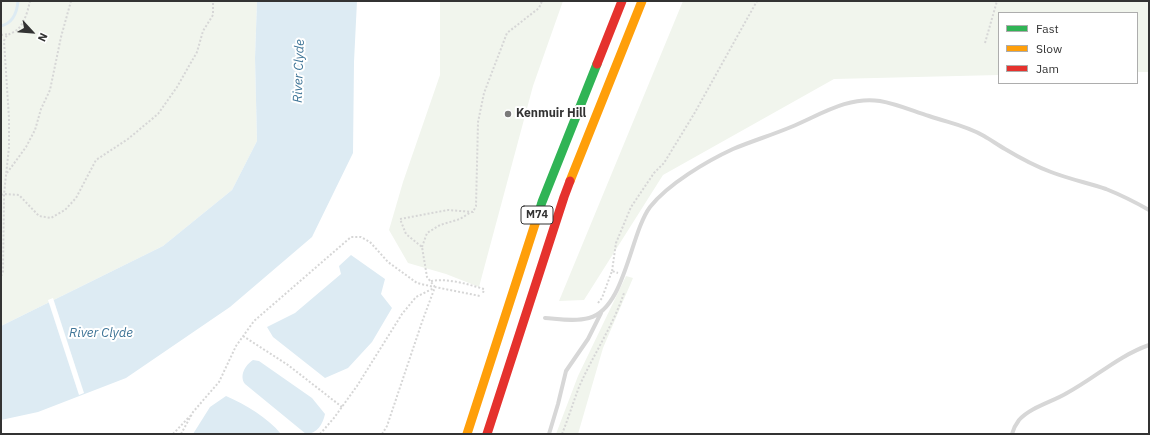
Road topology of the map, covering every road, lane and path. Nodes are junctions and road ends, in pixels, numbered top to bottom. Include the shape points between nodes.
1 (30, 1) edge
2 (71, 1) edge
3 (213, 1) edge
4 (542, 1) edge
5 (622, 1) edge
6 (642, 1) edge
7 (757, 1) edge
8 (997, 1) edge
9 (8, 34) junction
10 (1, 35) edge
11 (985, 43) dead end
12 (6, 174) junction
13 (4, 194) junction
14 (1, 195) edge
15 (1149, 210) edge
16 (470, 212) junction
17 (422, 247) junction
18 (612, 271) junction
19 (623, 275) junction
20 (1, 276) edge
21 (430, 281) junction
22 (435, 287) junction
23 (625, 291) dead end
24 (483, 293) dead end
25 (480, 296) dead end
26 (597, 304) dead end
27 (600, 312) junction
28 (545, 318) dead end
29 (244, 336) junction
30 (1149, 345) edge
31 (342, 407) junction
32 (193, 412) junction
33 (173, 434) edge
34 (181, 434) edge
35 (320, 434) edge
36 (382, 434) edge
37 (467, 434) edge
38 (487, 434) edge
39 (549, 434) edge
40 (562, 434) edge
41 (1012, 434) edge

1 - 9 path via 21,25
2 - 12 path via 60,37 50,90 35,130
3 - 13 path via 213,15 178,87 158,114 128,139 96,160 76,198 65,210 51,218 39,216 19,195
4 - 16 path via 539,8 506,33 484,93 478,122 476,206 473,212
5 - 37 highway, M74 via 542,202
6 - 38 highway, M74 via 564,197
7 - 18 path via 694,114 664,163 631,207 616,243
8 - 11 path
9 - 10 path
9 - 12 path via 4,41 9,118
12 - 13 path
13 - 14 path
13 - 20 path via 5,240
15 - 19 lane via 1108,190 1045,169 965,126 880,101 846,103 732,150 690,173 664,193 650,208 638,229
16 - 17 path via 460,219 440,225 426,233
16 - 17 path via 448,210 400,219 406,234
17 - 21 path via 427,277
18 - 19 path
18 - 26 path via 602,298
19 - 27 lane via 614,296
21 - 22 path
21 - 24 path via 459,282 484,289
22 - 25 path
22 - 29 path via 417,283 388,262 370,242 360,237 351,237 254,320
22 - 31 path via 416,297 402,314
22 - 36 path
23 - 40 path via 579,387
27 - 28 lane via 589,318
27 - 39 lane via 588,339 566,370
29 - 31 path via 288,365
29 - 32 path via 236,346 219,382
30 - 41 lane via 1135,350 1068,393 1027,414 1018,421
31 - 35 path
32 - 33 path
32 - 34 path

